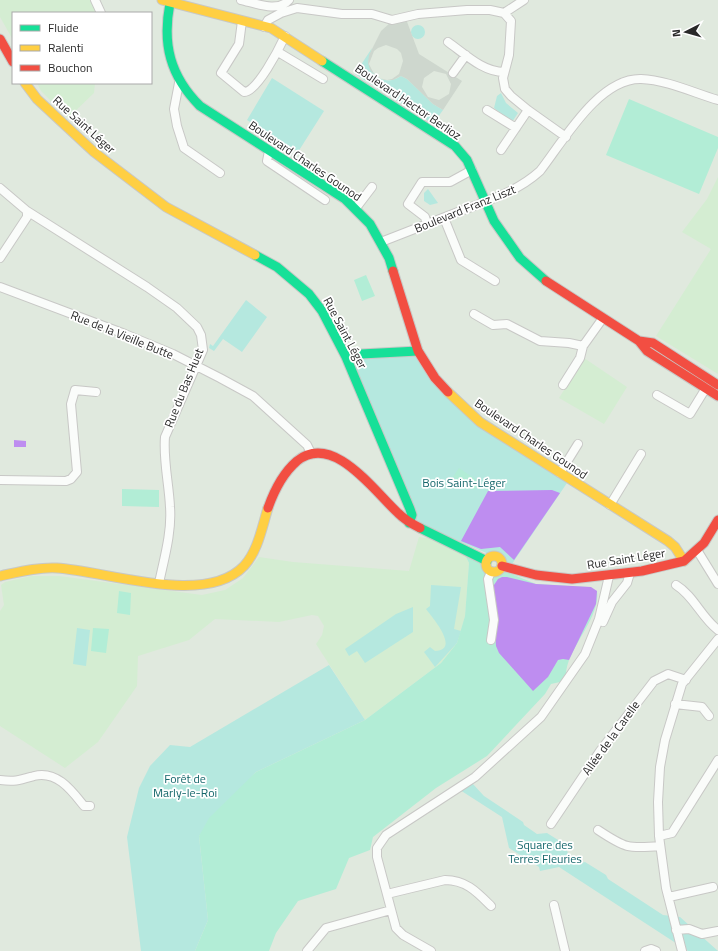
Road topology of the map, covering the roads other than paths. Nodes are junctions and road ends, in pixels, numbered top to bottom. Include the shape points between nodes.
1 (94, 0) edge
2 (241, 0) edge
3 (289, 0) edge
4 (524, 0) edge
5 (168, 1) edge
6 (100, 12) edge
7 (504, 13) junction
8 (242, 21) junction
9 (264, 27) junction
10 (285, 36) junction
11 (0, 39) edge
12 (448, 42) dead end
13 (278, 52) junction
14 (466, 55) junction
15 (12, 60) edge
16 (504, 72) junction
17 (452, 73) dead end
18 (324, 79) dead end
19 (179, 82) junction
20 (26, 84) edge
21 (718, 100) edge
22 (487, 110) dead end
23 (528, 110) junction
24 (516, 128) junction
25 (566, 137) junction
26 (501, 150) dead end
27 (269, 151) junction
28 (472, 170) junction
29 (220, 173) dead end
30 (372, 187) dead end
31 (0, 188) edge
32 (325, 200) dead end
33 (485, 202) junction
34 (356, 208) junction
35 (27, 211) junction
36 (444, 218) junction
37 (427, 224) junction
38 (381, 242) junction
39 (0, 258) edge
40 (495, 281) dead end
41 (0, 287) edge
42 (474, 314) dead end
43 (603, 318) junction
44 (639, 341) junction
45 (583, 346) junction
46 (418, 351) junction
47 (346, 357) junction
48 (194, 366) junction
49 (563, 385) dead end
50 (718, 385) edge
51 (706, 388) junction
52 (96, 392) dead end
53 (657, 395) dead end
54 (718, 396) edge
55 (578, 444) dead end
56 (311, 453) junction
57 (641, 454) dead end
58 (560, 473) junction
59 (0, 480) edge
60 (610, 505) junction
61 (718, 520) edge
62 (409, 523) junction
63 (694, 552) junction
64 (486, 561) junction
65 (684, 561) junction
66 (502, 566) junction
67 (630, 573) junction
68 (489, 575) junction
69 (0, 576) edge
70 (609, 576) junction
71 (159, 583) junction
72 (718, 584) edge
73 (676, 585) dead end
74 (600, 628) dead end
75 (718, 630) edge
76 (718, 639) edge
77 (491, 640) dead end
78 (686, 680) junction
79 (675, 704) junction
80 (709, 716) dead end
81 (718, 760) edge
82 (0, 780) edge
83 (90, 806) dead end
84 (551, 824) dead end
85 (598, 830) dead end
86 (659, 836) junction
87 (660, 846) junction
88 (713, 887) dead end
89 (387, 894) junction
90 (668, 897) junction
91 (554, 904) dead end
92 (491, 906) dead end
93 (391, 910) junction
94 (676, 930) junction
95 (718, 931) edge
96 (307, 951) edge
97 (431, 951) edge
98 (565, 951) edge
99 (645, 951) edge
100 (656, 951) edge
101 (682, 951) edge

1 - 6 street
2 - 3 street via 275,7
4 - 7 street
5 - 8 street, Boulevard Hector Berlioz
5 - 19 street, Boulevard Charles Gounod via 166,37 169,59
7 - 9 street via 466,10 418,14 392,20 372,14 342,14 297,8 268,20
7 - 16 street via 511,22
8 - 9 street, Boulevard Hector Berlioz
8 - 13 street via 239,44 221,73 244,92 253,89
9 - 10 street, Boulevard Hector Berlioz
10 - 13 street
10 - 28 street, Boulevard Hector Berlioz via 455,146
11 - 15 street
12 - 14 street
13 - 18 street
14 - 16 street via 488,69
14 - 17 street
16 - 23 street via 505,89
19 - 27 street, Boulevard Charles Gounod via 191,99 200,106
19 - 29 street via 174,109 184,148
20 - 47 street, Rue Saint Léger via 37,99 94,152 166,207 277,267 302,286 322,311
21 - 25 street, Boulevard Franz Liszt via 656,81 625,81 594,100
22 - 24 street
23 - 24 street
23 - 25 street
24 - 26 street
25 - 33 street, Boulevard Franz Liszt via 530,180
27 - 32 street via 267,161
27 - 34 street, Boulevard Charles Gounod
28 - 33 street, Boulevard Hector Berlioz
28 - 37 street via 450,182 422,182 408,204 425,217
30 - 34 street
31 - 35 street, Rue du Bas Huet
33 - 36 street, Boulevard Franz Liszt
33 - 43 street, Boulevard Hector Berlioz via 494,221 520,258 548,282
34 - 38 street, Boulevard Charles Gounod
35 - 39 street via 25,223
35 - 48 street, Rue du Bas Huet via 147,287 193,322 203,342 203,350
36 - 37 street, Boulevard Franz Liszt
36 - 40 street via 461,260
37 - 38 street, Boulevard Franz Liszt
38 - 46 street, Boulevard Charles Gounod via 389,258
41 - 48 street, Rue de la Vieille Butte via 125,334
42 - 45 street via 493,325 507,324 540,341
43 - 44 street, Boulevard Hector Berlioz
43 - 45 street
44 - 50 street, Boulevard Hector Berlioz via 653,343
44 - 51 street, Boulevard Hector Berlioz via 647,351
45 - 49 street via 580,358
46 - 47 street
46 - 58 street, Boulevard Charles Gounod via 434,378 480,422
47 - 62 street, Rue Saint Léger via 410,509 412,515
48 - 56 street, Rue de la Vieille Butte via 253,396 307,445
48 - 71 street, Rue du Bas Huet via 165,437 170,524
51 - 53 street via 690,414
51 - 54 street, Boulevard Hector Berlioz
52 - 59 street via 75,390 70,404 77,472 71,479
55 - 58 street
56 - 62 street via 334,455 346,463 398,516
56 - 71 street via 291,468 276,489 254,552 239,571 227,579 207,583
57 - 60 street
58 - 60 street, Boulevard Charles Gounod
60 - 65 street, Boulevard Charles Gounod via 668,541
61 - 63 street
62 - 64 street, Rue Saint Léger
63 - 65 street
63 - 72 street
64 - 66 street, Rue Saint Léger via 493,556 498,557 502,560
64 - 68 street
65 - 67 street, Rue Saint Léger
66 - 68 street via 498,572
66 - 70 street, Rue Saint Léger via 536,575 572,578
67 - 70 street, Rue Saint Léger
67 - 74 street via 627,583 612,602
68 - 77 street via 494,620
69 - 71 street via 25,570 64,568
70 - 89 street via 599,619 585,654 541,718 475,777 440,798 380,841 377,857
73 - 75 street via 686,591 708,622
76 - 78 street
78 - 79 street
78 - 84 street, Allée de la Carelle via 668,674 654,681 600,751
79 - 80 street via 702,707
79 - 86 street via 660,767
81 - 86 street via 672,833
82 - 83 street via 12,782 41,775 49,776 60,780 84,806
85 - 87 street via 618,843 633,848
86 - 87 street
87 - 90 street
88 - 90 street
89 - 92 street via 452,880 469,885
89 - 93 street
90 - 94 street
91 - 98 street
93 - 96 street via 326,928
93 - 97 street via 396,928 403,935
94 - 95 street via 689,929 702,934
94 - 101 street
99 - 100 street

